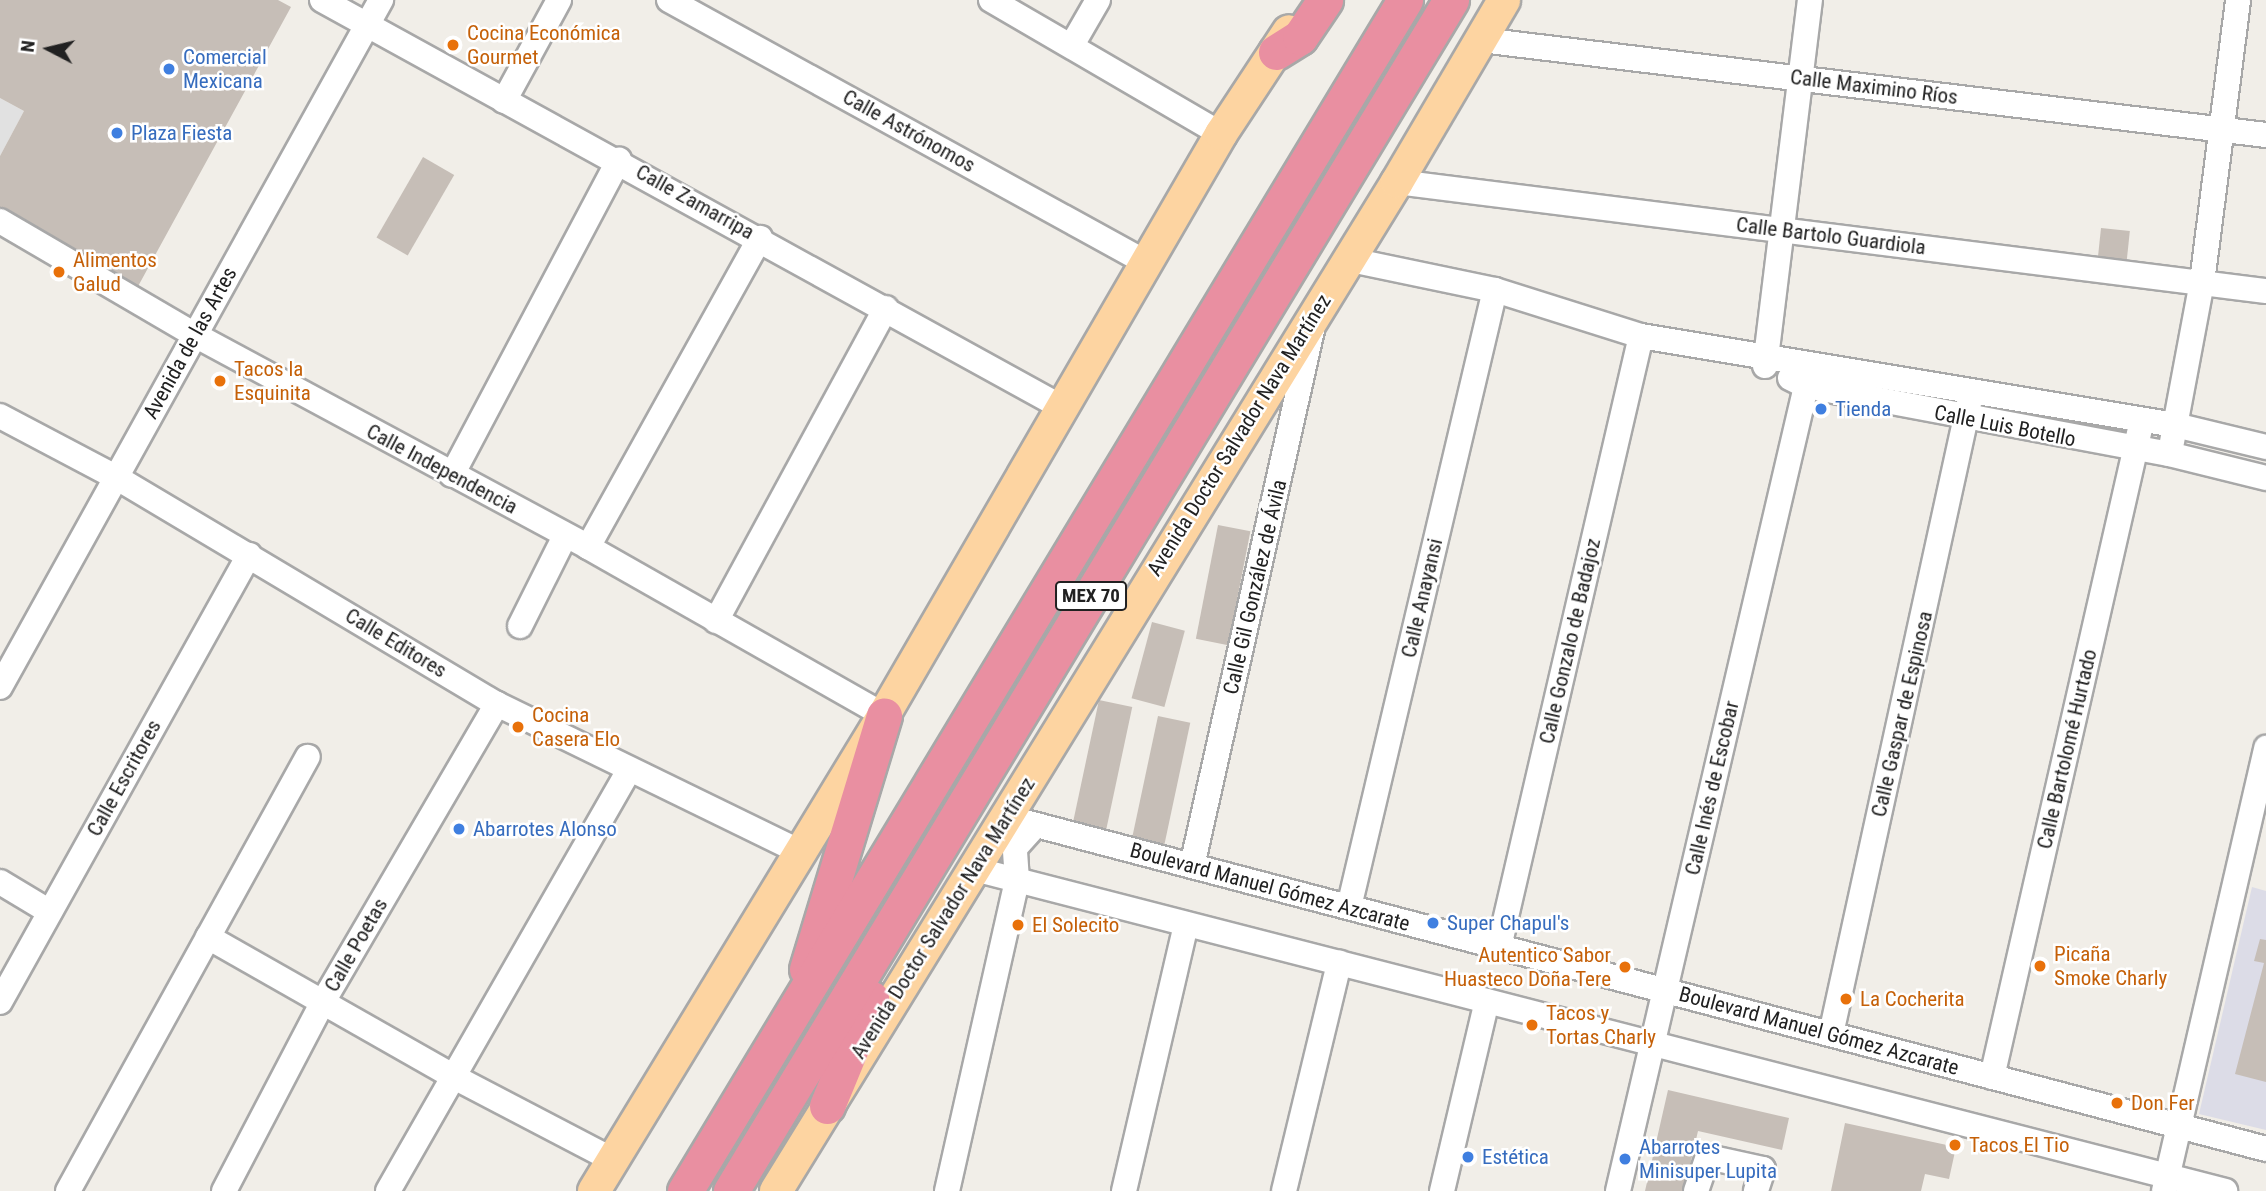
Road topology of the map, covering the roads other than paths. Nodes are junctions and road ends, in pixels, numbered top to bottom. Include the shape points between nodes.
1 (322, 0) edge
2 (382, 0) edge
3 (559, 0) edge
4 (669, 0) edge
5 (991, 0) edge
6 (1098, 0) edge
7 (1308, 0) edge
8 (1325, 0) edge
9 (1405, 0) edge
10 (1504, 0) edge
11 (1810, 0) edge
12 (2238, 0) edge
13 (1451, 3) edge
14 (367, 26) junction
15 (1481, 40) junction
16 (1072, 45) junction
17 (1276, 52) junction
18 (1800, 78) junction
19 (503, 101) junction
20 (2222, 129) junction
21 (1221, 134) junction
22 (2266, 135) edge
23 (619, 160) junction
24 (1397, 183) junction
25 (0, 221) edge
26 (1783, 230) junction
27 (760, 238) junction
28 (1346, 259) junction
29 (1147, 263) junction
30 (2202, 282) junction
31 (1495, 290) junction
32 (2266, 292) edge
33 (1317, 307) junction
34 (886, 308) junction
35 (195, 335) junction
36 (1641, 336) junction
37 (1760, 360) junction
38 (1806, 386) junction
39 (1971, 394) junction
40 (1065, 409) junction
41 (0, 416) edge
42 (1968, 419) junction
43 (2142, 420) junction
44 (2175, 425) junction
45 (2266, 447) edge
46 (2136, 451) junction
47 (2169, 454) junction
48 (452, 475) junction
49 (114, 477) junction
50 (2266, 478) edge
51 (565, 536) junction
52 (588, 547) junction
53 (249, 555) junction
54 (716, 621) junction
55 (520, 626) dead end
56 (0, 687) edge
57 (497, 704) junction
58 (884, 715) junction
59 (2266, 748) edge
60 (309, 757) dead end
61 (628, 772) junction
62 (983, 775) junction
63 (1006, 817) junction
64 (1036, 825) junction
65 (802, 853) junction
66 (1192, 866) junction
67 (974, 869) junction
68 (1017, 880) junction
69 (0, 882) edge
70 (1349, 907) junction
71 (50, 912) junction
72 (1186, 924) junction
73 (208, 937) junction
74 (1499, 947) junction
75 (1339, 963) junction
76 (1665, 991) junction
77 (324, 1000) junction
78 (1487, 1001) junction
79 (0, 1002) edge
80 (791, 1021) junction
81 (1831, 1034) junction
82 (1652, 1044) junction
83 (454, 1077) junction
84 (1992, 1077) junction
85 (827, 1106) junction
86 (2179, 1126) junction
87 (2266, 1149) edge
88 (613, 1160) junction
89 (2165, 1184) edge
90 (68, 1191) edge
91 (224, 1191) edge
92 (388, 1191) edge
93 (594, 1191) edge
94 (685, 1191) edge
95 (731, 1191) edge
96 (776, 1191) edge
97 (947, 1191) edge
98 (1124, 1191) edge
99 (1284, 1191) edge
100 (1442, 1191) edge
101 (1618, 1191) edge
102 (1696, 1191) edge
103 (1756, 1191) edge
104 (2225, 1191) edge

1 - 14 street, Calle Zamarripa
2 - 14 street, Avenida de las Artes
3 - 19 street
4 - 29 street, Calle Astrónomos
5 - 16 street
6 - 16 street
7 - 17 main road
8 - 17 highway via 1300,37
9 - 80 highway, MEX 70
10 - 15 main road, Avenida Doctor Salvador Nava Martínez
11 - 18 street
12 - 20 street
13 - 62 highway, Avenida Doctor Salvador Nava Martínez / MEX 70
14 - 19 street, Calle Zamarripa
14 - 35 street, Avenida de las Artes
15 - 18 street, Calle Maximino Ríos
15 - 24 main road, Avenida Doctor Salvador Nava Martínez
16 - 21 street
17 - 21 main road
18 - 20 street, Calle Maximino Ríos
18 - 26 street
19 - 23 street, Calle Zamarripa
20 - 22 street, Calle Maximino Ríos
20 - 30 street
21 - 29 main road
23 - 27 street, Calle Zamarripa
23 - 48 street
24 - 26 street, Calle Bartolo Guardiola
24 - 28 main road, Avenida Doctor Salvador Nava Martínez
25 - 35 street, Calle Independencia
26 - 30 street, Calle Bartolo Guardiola
26 - 37 street
27 - 34 street, Calle Zamarripa
27 - 52 street
28 - 31 street, Calle Luis Botello
28 - 33 main road, Avenida Doctor Salvador Nava Martínez
29 - 40 main road
30 - 32 street, Calle Bartolo Guardiola
30 - 44 street
31 - 36 street, Calle Luis Botello
31 - 70 street, Calle Anayansi
33 - 63 main road, Avenida Doctor Salvador Nava Martínez
33 - 66 street, Calle Gil González de Ávila
34 - 40 street, Calle Zamarripa
34 - 54 street
35 - 48 street, Calle Independencia
35 - 49 street, Avenida de las Artes
36 - 37 street, Calle Luis Botello
36 - 74 street, Calle Gonzalo de Badajoz
37 - 38 street, Calle Luis Botello
37 - 39 street, Calle Luis Botello
38 - 42 street, Calle Luis Botello
38 - 76 street, Calle Inés de Escobar
39 - 42 street, Calle Gaspar de Espinosa
39 - 43 street, Calle Luis Botello
40 - 58 main road
41 - 49 street, Calle Editores
42 - 46 street, Calle Luis Botello
42 - 81 street, Calle Gaspar de Espinosa
43 - 44 street, Calle Luis Botello
43 - 46 street, Calle Bartolomé Hurtado
44 - 45 street, Calle Luis Botello
44 - 47 street
46 - 47 street, Calle Luis Botello
46 - 84 street, Calle Bartolomé Hurtado
47 - 50 street, Calle Luis Botello
48 - 51 street, Calle Independencia
49 - 53 street, Calle Editores
49 - 56 street, Avenida de las Artes
51 - 52 street, Calle Independencia
51 - 55 street
52 - 54 street, Calle Independencia
53 - 57 street, Calle Editores
53 - 71 street, Calle Escritores
54 - 58 street, Calle Independencia
57 - 61 street, Calle Editores
57 - 77 street, Calle Poetas
58 - 65 main road
58 - 80 highway
59 - 86 street
60 - 73 street
61 - 65 street, Calle Editores
61 - 83 street
62 - 85 highway via 852,1037
62 - 95 highway, Avenida Doctor Salvador Nava Martínez / MEX 70
63 - 64 street, Boulevard Manuel Gómez Azcarate
63 - 67 main road, Avenida Doctor Salvador Nava Martínez
64 - 66 street, Boulevard Manuel Gómez Azcarate
64 - 68 street via 1015,848
65 - 88 main road
66 - 70 street, Boulevard Manuel Gómez Azcarate
67 - 68 street
67 - 85 main road, Avenida Doctor Salvador Nava Martínez
68 - 72 street
68 - 97 street
69 - 71 street
70 - 74 street, Boulevard Manuel Gómez Azcarate
71 - 79 street, Calle Escritores
72 - 75 street
72 - 98 street
73 - 77 street
73 - 90 street
74 - 76 street, Boulevard Manuel Gómez Azcarate
75 - 78 street
75 - 99 street
76 - 81 street, Boulevard Manuel Gómez Azcarate
76 - 82 street, Calle Inés de Escobar
77 - 83 street
77 - 91 street, Calle Poetas
78 - 82 street
78 - 100 street
80 - 94 highway, MEX 70
81 - 84 street, Boulevard Manuel Gómez Azcarate
82 - 89 street
82 - 101 street, Calle Inés de Escobar
83 - 88 street
83 - 92 street
84 - 86 street, Boulevard Manuel Gómez Azcarate
85 - 96 main road, Avenida Doctor Salvador Nava Martínez
86 - 87 street, Boulevard Manuel Gómez Azcarate
86 - 89 street
88 - 93 main road
89 - 104 street
102 - 103 street via 1708,1157 1763,1169

